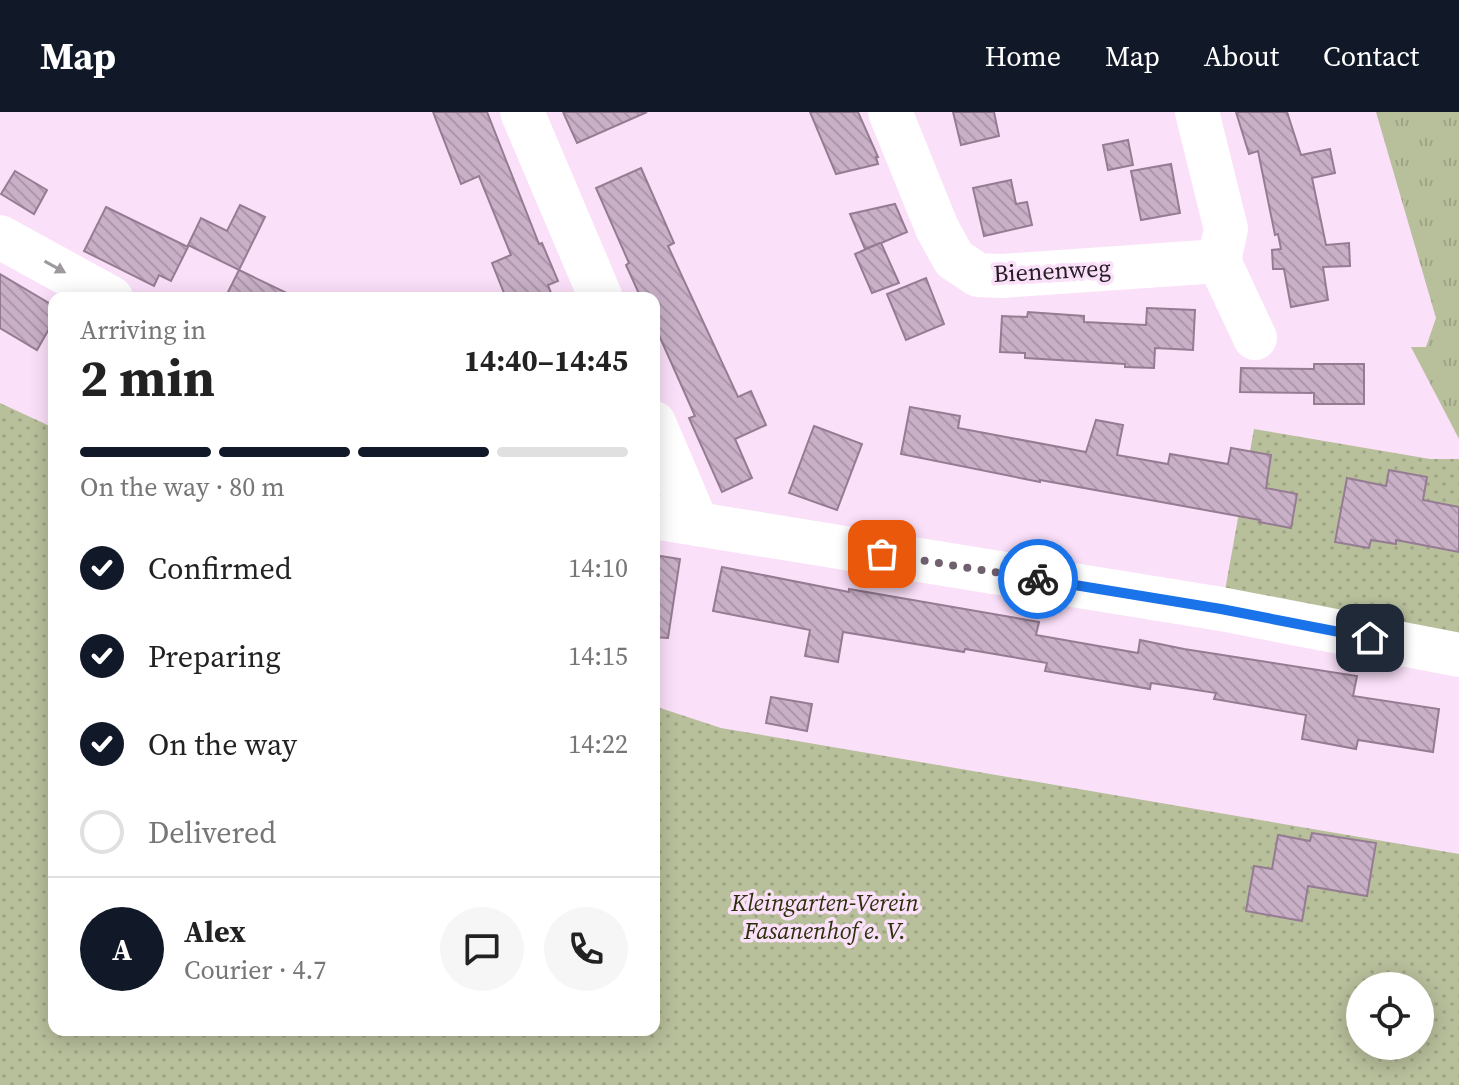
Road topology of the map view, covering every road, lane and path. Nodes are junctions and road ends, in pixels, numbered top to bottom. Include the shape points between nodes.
1 (522, 112) edge
2 (890, 112) edge
3 (1197, 112) edge
4 (0, 237) edge
5 (1219, 261) junction
6 (100, 292) edge
7 (598, 292) edge
8 (1255, 338) dead end
9 (660, 437) edge
10 (660, 518) edge
11 (697, 524) junction
12 (1459, 655) edge

1 - 7 street
2 - 5 street, Bienenweg via 937,228 954,259 978,275
3 - 5 street via 1226,229
4 -> 6 street
5 - 8 street
9 - 11 street
10 - 11 street
11 - 12 street via 1221,609

